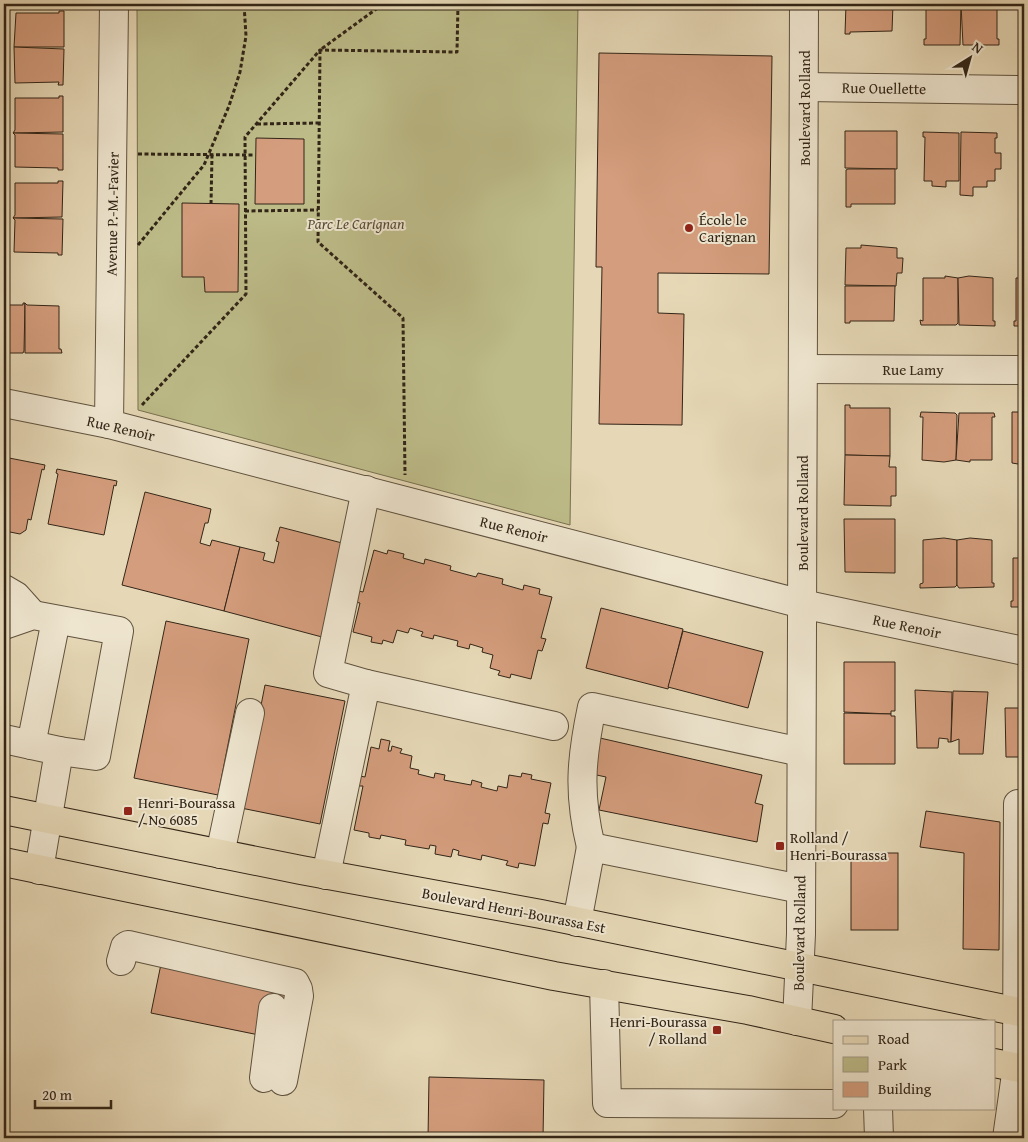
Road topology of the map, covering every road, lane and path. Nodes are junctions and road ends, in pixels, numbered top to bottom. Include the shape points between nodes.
1 (114, 4) edge
2 (244, 4) edge
3 (383, 4) edge
4 (458, 4) edge
5 (804, 4) edge
6 (320, 50) junction
7 (805, 87) junction
8 (1024, 90) edge
9 (319, 122) junction
10 (257, 124) junction
11 (112, 154) junction
12 (210, 155) junction
13 (245, 155) junction
14 (255, 155) dead end
15 (211, 204) dead end
16 (318, 210) junction
17 (245, 211) junction
18 (111, 278) junction
19 (803, 369) junction
20 (1024, 370) edge
21 (4, 403) edge
22 (109, 424) junction
23 (366, 490) junction
24 (406, 501) junction
25 (4, 590) edge
26 (802, 604) junction
27 (45, 618) junction
28 (4, 625) edge
29 (1024, 651) edge
30 (366, 684) junction
31 (250, 712) dead end
32 (554, 726) dead end
33 (4, 740) edge
34 (31, 745) junction
35 (59, 751) junction
36 (802, 752) junction
37 (1018, 804) dead end
38 (4, 810) edge
39 (47, 819) junction
40 (592, 847) junction
41 (220, 854) junction
42 (4, 862) edge
43 (39, 870) junction
44 (326, 875) junction
45 (801, 889) junction
46 (577, 922) junction
47 (121, 961) dead end
48 (799, 968) junction
49 (604, 984) junction
50 (1021, 1013) edge
51 (796, 1021) junction
52 (833, 1029) edge
53 (1012, 1066) edge
54 (273, 1079) dead end
55 (833, 1104) edge
56 (878, 1110) edge
57 (879, 1138) edge
58 (1007, 1138) edge

1 - 11 street, Avenue P.-M.-Favier
2 - 12 path via 246,36 240,72
3 - 6 path
4 - 6 path via 457,52
5 - 7 street, Boulevard Rolland
6 - 9 path
6 - 10 path
7 - 8 street, Rue Ouellette
7 - 19 street, Boulevard Rolland
9 - 10 path
9 - 16 path
10 - 13 path via 245,137
11 - 12 path
11 - 18 street, Avenue P.-M.-Favier
12 - 13 path
12 - 15 path
12 - 18 path
13 - 14 path
13 - 17 path
16 - 17 path
16 - 24 path via 318,242 404,318
17 - 22 path via 246,294 147,403
18 - 22 street, Avenue P.-M.-Favier
19 - 20 street, Rue Lamy
19 - 26 street, Boulevard Rolland
21 - 22 street, Rue Renoir
22 - 23 street, Rue Renoir
23 - 24 street, Rue Renoir
23 - 30 street via 328,673
24 - 26 street, Rue Renoir
25 - 27 street
26 - 29 street, Rue Renoir
26 - 36 street, Boulevard Rolland
27 - 28 street
27 - 34 street
27 - 35 street via 119,631 96,756
30 - 32 street
30 - 44 street
31 - 41 street
33 - 34 street
34 - 35 street
35 - 39 street
36 - 40 street via 592,707 582,753 583,814
36 - 45 street, Boulevard Rolland
37 - 50 street
38 - 39 main road, Boulevard Henri-Bourassa Est
39 - 41 main road, Boulevard Henri-Bourassa Est
39 - 43 street
40 - 45 street
40 - 46 street
41 - 44 main road, Boulevard Henri-Bourassa Est
42 - 43 main road
43 - 49 main road
44 - 46 main road, Boulevard Henri-Bourassa Est
45 - 48 street, Boulevard Rolland
46 - 48 main road, Boulevard Henri-Bourassa Est
47 - 54 street via 128,945 276,992 295,983 298,989 296,1018
48 - 50 main road, Boulevard Henri-Bourassa Est
48 - 51 street, Boulevard Rolland
49 - 51 main road
49 - 55 street via 607,1103
50 - 53 street
51 - 52 main road
53 - 58 street
56 - 57 street

